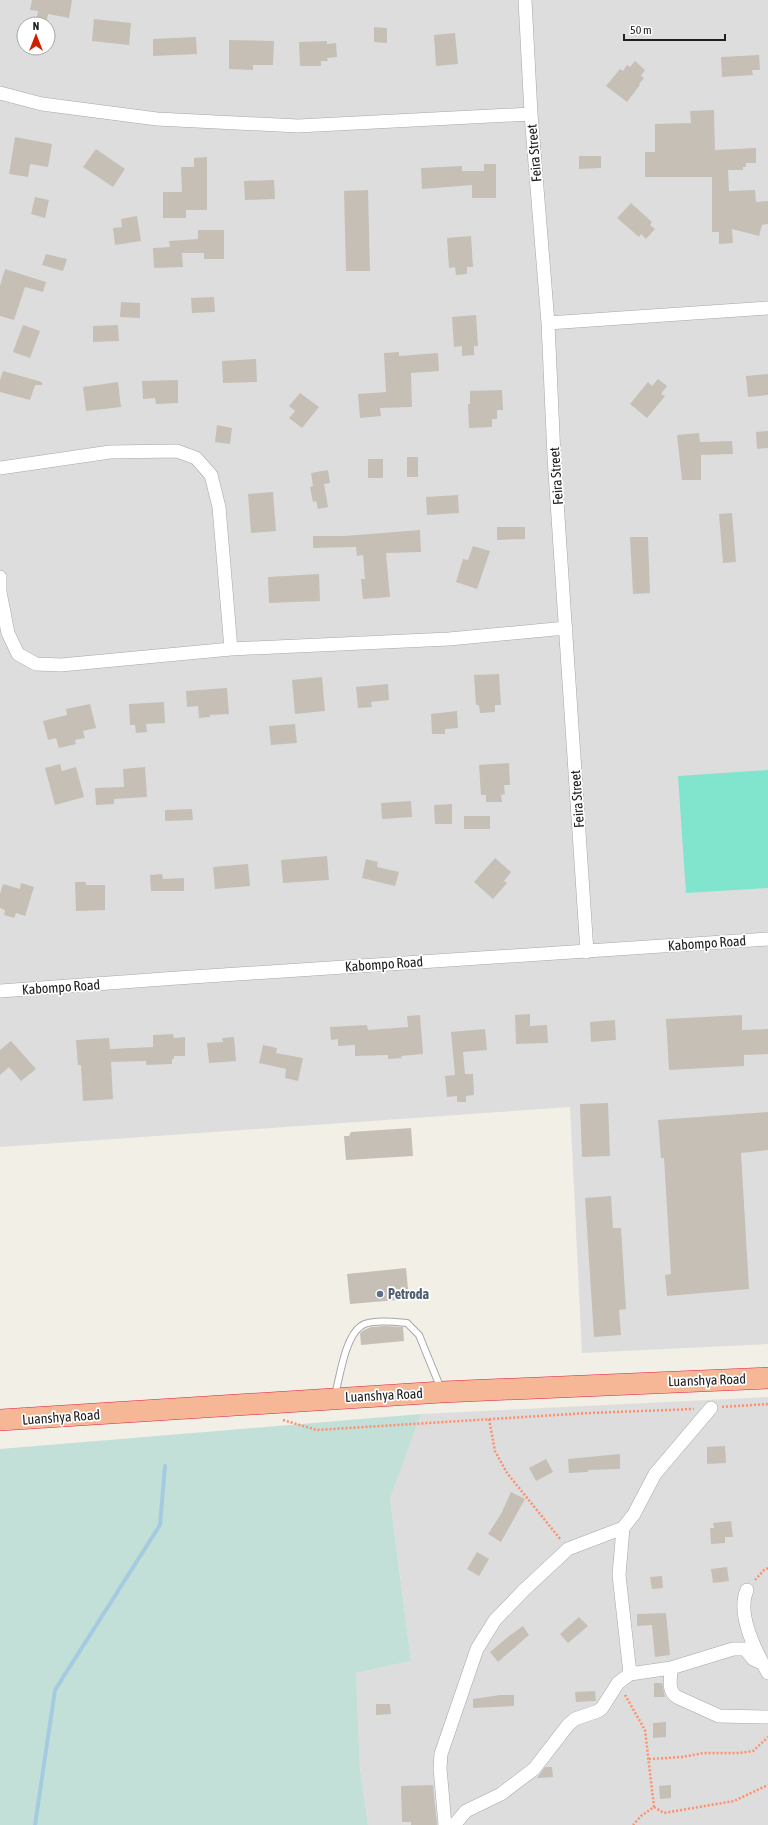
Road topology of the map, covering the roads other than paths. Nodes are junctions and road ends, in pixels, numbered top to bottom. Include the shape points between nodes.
1 (525, 0) edge
2 (0, 92) edge
3 (530, 114) junction
4 (768, 308) edge
5 (548, 323) junction
6 (0, 468) edge
7 (0, 577) edge
8 (566, 628) junction
9 (232, 649) junction
10 (768, 939) edge
11 (588, 952) junction
12 (0, 991) edge
13 (768, 1378) edge
14 (442, 1392) junction
15 (334, 1398) junction
16 (711, 1408) road end
17 (0, 1420) edge
18 (623, 1528) junction
19 (747, 1590) road end
20 (671, 1668) junction
21 (765, 1668) edge
22 (630, 1674) junction
23 (768, 1717) edge
24 (445, 1825) edge
25 (454, 1825) edge

1 - 3 street, Feira Street
2 - 3 street via 42,104 157,119 298,126
3 - 5 street, Feira Street
4 - 5 street
5 - 8 street, Feira Street
6 - 9 street via 110,452 177,451 196,458 211,475 219,507
7 - 9 street via 0,592 8,633 18,654 36,664 61,665
8 - 9 street via 449,639
8 - 11 street, Feira Street
10 - 11 street, Kabompo Road
11 - 12 street, Kabompo Road
13 - 14 highway, Luanshya Road
14 - 15 highway, Luanshya Road
14 - 15 lane via 419,1335 407,1323 385,1321 362,1325 351,1336
15 - 17 highway, Luanshya Road
16 - 18 street via 656,1474 634,1514
18 - 22 street via 619,1575
18 - 24 street via 568,1549 495,1620 477,1649 441,1754
19 - 21 street via 744,1606 753,1645
20 - 21 street via 733,1649 745,1649
20 - 22 street
20 - 23 street via 670,1690 677,1697 719,1716
22 - 25 street via 618,1684 602,1708 575,1719 568,1725 534,1769 501,1794 466,1811

